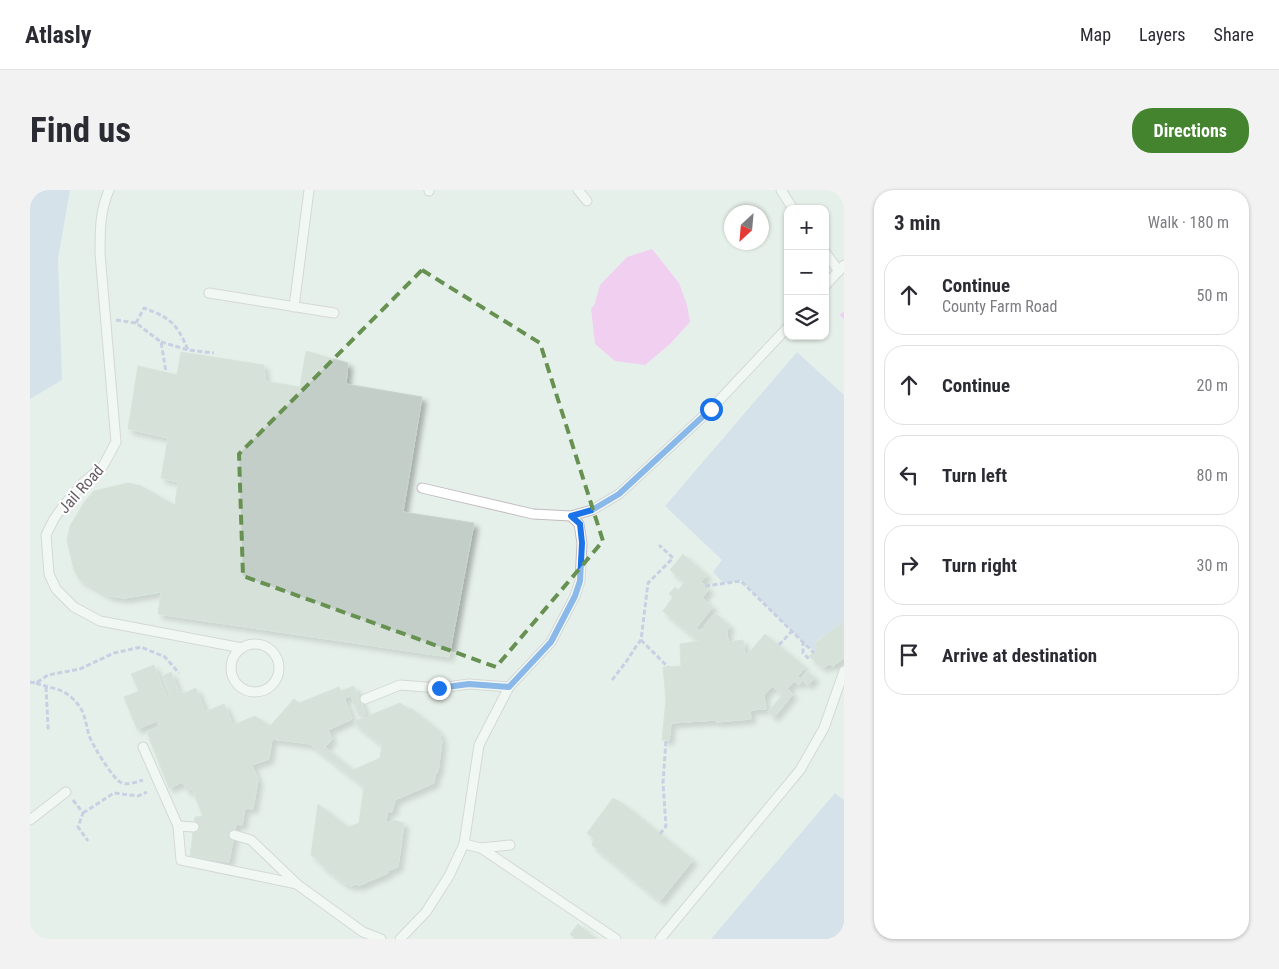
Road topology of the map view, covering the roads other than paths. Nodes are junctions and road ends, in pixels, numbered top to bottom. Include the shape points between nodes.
1 (109, 190) edge
2 (309, 190) edge
3 (578, 190) edge
4 (780, 190) edge
5 (587, 201) dead end
6 (790, 205) edge
7 (829, 256) edge
8 (842, 268) edge
9 (829, 282) edge
10 (209, 293) dead end
11 (294, 307) junction
12 (334, 313) dead end
13 (784, 330) edge
14 (422, 488) dead end
15 (571, 516) junction
16 (242, 648) junction
17 (844, 671) edge
18 (509, 687) junction
19 (365, 699) dead end
20 (143, 747) dead end
21 (66, 792) road end
22 (30, 820) edge
23 (178, 826) junction
24 (194, 827) dead end
25 (234, 835) dead end
26 (464, 844) junction
27 (510, 845) dead end
28 (481, 848) junction
29 (298, 885) junction
30 (360, 936) edge
31 (381, 939) edge
32 (400, 939) edge
33 (616, 939) edge
34 (660, 939) edge

1 - 16 lane, Jail Road via 100,226 100,253 116,442 103,466 83,483 54,519 46,535 49,574 56,589 74,607 100,621
2 - 11 lane
3 - 5 lane
4 - 6 lane
7 - 8 lane
8 - 9 lane
10 - 11 lane
11 - 12 lane
13 - 15 lane via 711,409 619,494 592,510
14 - 15 lane via 533,514
15 - 18 lane via 580,524 582,543 580,581 575,596 551,642
16 - 16 lane, Jail Road via 257,644 271,650 275,656 279,671 272,685 265,690 249,692 232,676 232,660
17 - 34 lane via 824,728 800,770
18 - 19 lane via 469,684 439,688 400,684
18 - 26 lane via 479,745
20 - 23 lane
21 - 22 lane
23 - 24 lane
23 - 29 lane via 181,860
25 - 29 lane via 250,840
26 - 28 lane
26 - 32 lane via 449,876 426,912
27 - 28 lane
28 - 33 lane
29 - 30 lane
30 - 31 lane

